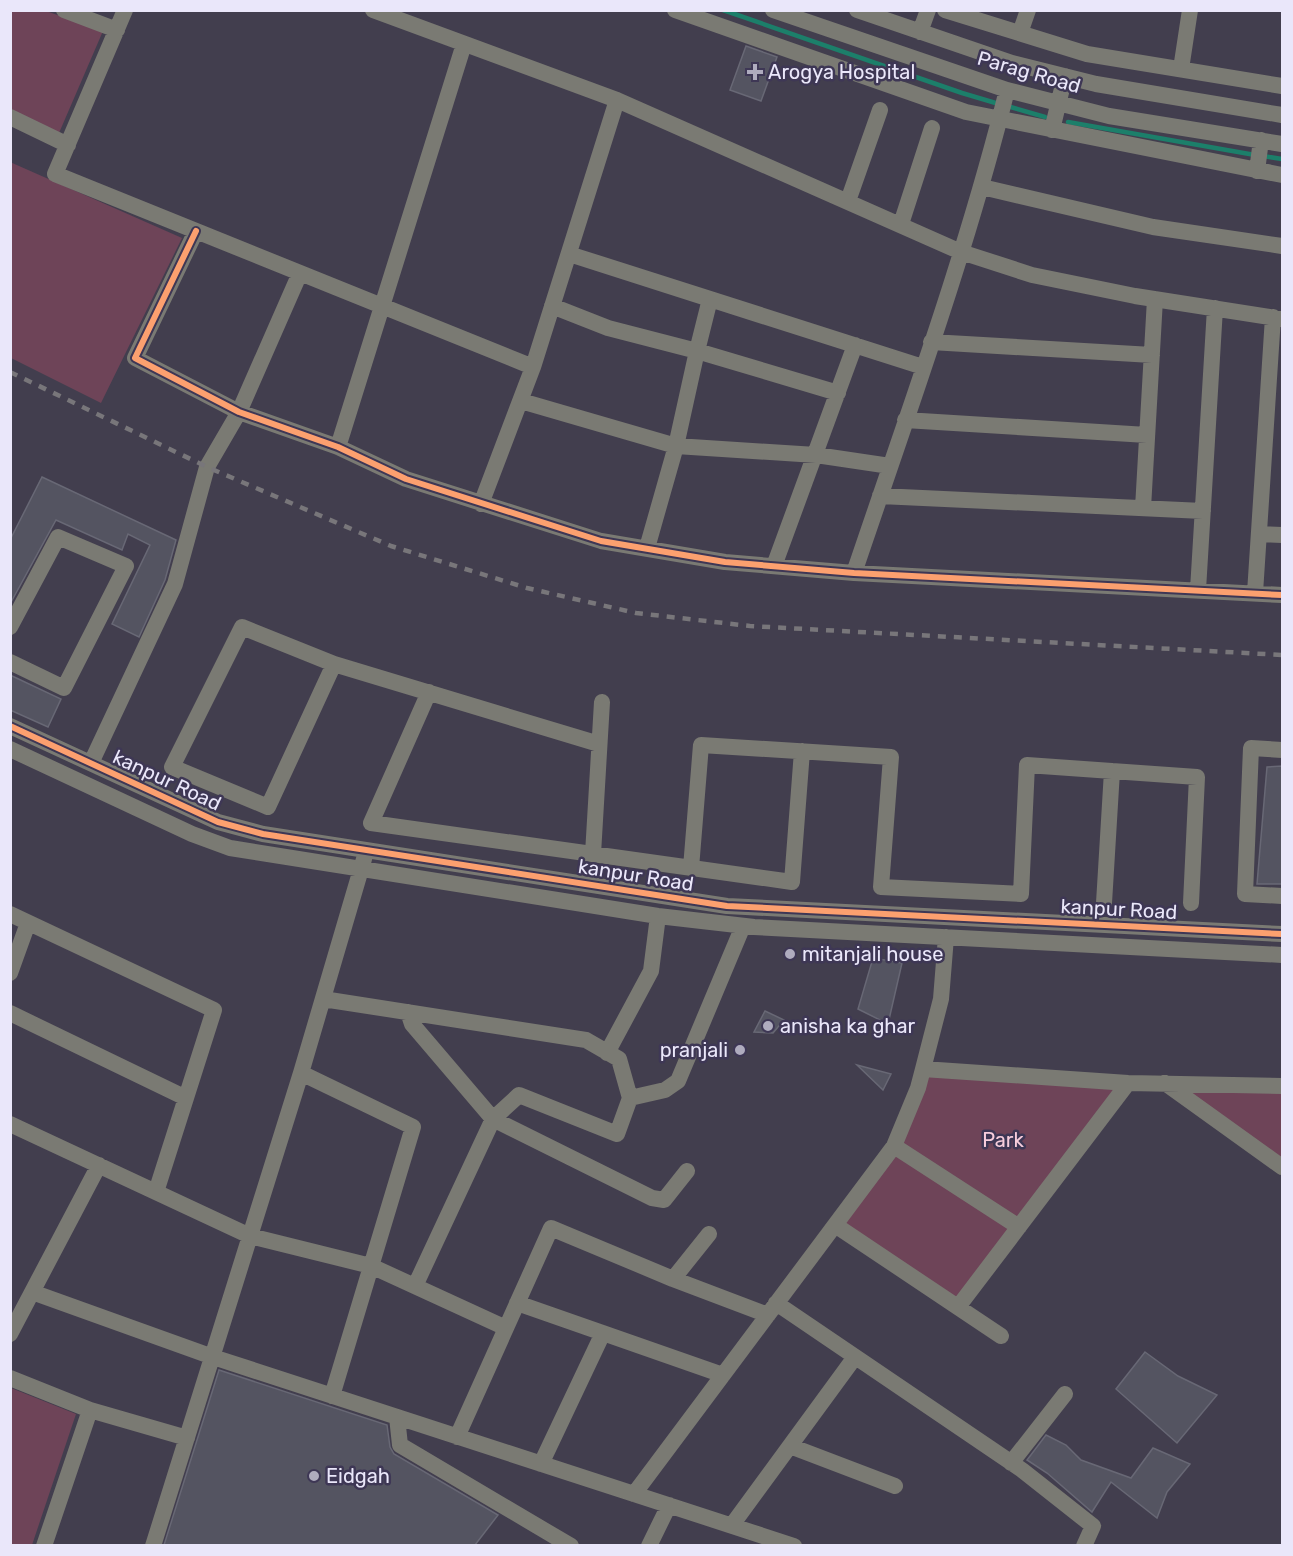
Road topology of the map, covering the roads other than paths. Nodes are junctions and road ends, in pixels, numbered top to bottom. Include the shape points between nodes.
1 (64, 10) edge
2 (125, 10) edge
3 (373, 10) edge
4 (675, 10) edge
5 (773, 10) edge
6 (857, 10) edge
7 (928, 10) edge
8 (945, 10) edge
9 (1028, 10) edge
10 (1190, 10) edge
11 (117, 30) junction
12 (921, 32) junction
13 (1020, 33) junction
14 (464, 44) junction
15 (1181, 69) junction
16 (1065, 76) junction
17 (1282, 86) edge
18 (1007, 90) junction
19 (617, 100) junction
20 (1059, 103) junction
21 (880, 110) dead end
22 (1282, 115) edge
23 (10, 117) edge
24 (1000, 120) junction
25 (932, 128) dead end
26 (1052, 130) junction
27 (1261, 140) junction
28 (1282, 144) edge
29 (68, 145) junction
30 (1257, 171) junction
31 (1282, 175) edge
32 (982, 186) junction
33 (848, 201) junction
34 (902, 224) junction
35 (196, 231) junction
36 (1282, 246) edge
37 (961, 252) junction
38 (568, 254) junction
39 (300, 273) junction
40 (710, 299) junction
41 (1155, 299) junction
42 (552, 306) junction
43 (383, 307) junction
44 (1215, 308) junction
45 (1278, 318) edge
46 (931, 342) junction
47 (855, 345) junction
48 (697, 351) junction
49 (1152, 355) junction
50 (533, 367) junction
51 (923, 367) junction
52 (1276, 373) edge
53 (838, 393) junction
54 (521, 401) junction
55 (239, 412) junction
56 (905, 420) junction
57 (1274, 428) edge
58 (1147, 435) junction
59 (676, 446) junction
60 (338, 447) junction
61 (816, 455) junction
62 (890, 466) junction
63 (880, 496) junction
64 (481, 504) junction
65 (1143, 508) junction
66 (1203, 511) junction
67 (1259, 534) junction
68 (1282, 536) edge
69 (647, 548) junction
70 (774, 566) junction
71 (854, 573) junction
72 (1198, 590) junction
73 (1255, 593) junction
74 (1282, 595) edge
75 (10, 627) edge
76 (10, 662) edge
77 (334, 664) junction
78 (429, 692) junction
79 (602, 702) dead end
80 (10, 726) edge
81 (599, 744) junction
82 (10, 749) edge
83 (1282, 750) edge
84 (802, 751) junction
85 (91, 763) junction
86 (1112, 771) junction
87 (478, 838) junction
88 (366, 850) junction
89 (593, 854) junction
90 (474, 866) junction
91 (691, 868) junction
92 (361, 869) junction
93 (1282, 896) edge
94 (1104, 903) dead end
95 (1191, 903) dead end
96 (873, 913) junction
97 (10, 914) edge
98 (658, 916) junction
99 (964, 918) junction
100 (28, 923) junction
101 (743, 926) junction
102 (872, 933) junction
103 (1282, 934) edge
104 (954, 937) junction
105 (1282, 955) edge
106 (10, 973) edge
107 (323, 999) junction
108 (408, 1012) junction
109 (10, 1013) edge
110 (607, 1053) junction
111 (923, 1069) junction
112 (301, 1073) junction
113 (1128, 1083) junction
114 (1165, 1083) junction
115 (1282, 1086) edge
116 (186, 1098) junction
117 (630, 1098) junction
118 (493, 1119) junction
119 (10, 1124) edge
120 (894, 1146) junction
121 (99, 1165) junction
122 (1282, 1167) edge
123 (687, 1171) dead end
124 (156, 1192) junction
125 (835, 1225) junction
126 (1019, 1227) junction
127 (709, 1234) dead end
128 (250, 1236) junction
129 (371, 1266) junction
130 (673, 1279) junction
131 (415, 1286) junction
132 (32, 1292) junction
133 (518, 1303) junction
134 (958, 1307) junction
135 (772, 1309) junction
136 (506, 1328) junction
137 (603, 1333) junction
138 (10, 1334) edge
139 (1001, 1336) dead end
140 (213, 1357) junction
141 (855, 1357) junction
142 (723, 1374) junction
143 (10, 1378) edge
144 (1065, 1394) dead end
145 (332, 1396) junction
146 (90, 1410) junction
147 (398, 1417) junction
148 (457, 1437) junction
149 (187, 1438) junction
150 (790, 1446) junction
151 (1011, 1463) junction
152 (541, 1464) junction
153 (895, 1486) dead end
154 (634, 1494) junction
155 (669, 1505) junction
156 (732, 1525) junction
157 (44, 1545) edge
158 (153, 1545) edge
159 (571, 1545) edge
160 (649, 1545) edge
161 (794, 1545) edge
162 (1084, 1545) edge

1 - 11 street
2 - 11 street
3 - 14 street
4 - 24 street via 966,112
5 - 18 street, Parag Road
6 - 12 street, Parag Road
7 - 12 street
8 - 13 street
9 - 13 street
10 - 15 street
11 - 29 street
12 - 16 street, Parag Road via 1012,63
13 - 15 street via 1087,54
14 - 19 street
14 - 43 street
15 - 17 street
16 - 20 street
16 - 22 street, Parag Road
18 - 20 street, Parag Road
18 - 24 street
19 - 33 street
19 - 38 street
20 - 26 street
20 - 27 street, Parag Road via 1109,116
21 - 33 street
23 - 29 street
24 - 26 street
24 - 32 street
25 - 34 street
26 - 30 street
27 - 28 street, Parag Road
27 - 30 street
29 - 35 street via 56,174
30 - 31 street
32 - 36 street via 1153,227
32 - 37 street
33 - 34 street
34 - 37 street
35 - 39 street
35 - 55 street via 135,358
37 - 41 street via 1032,275
37 - 46 street
38 - 40 street
38 - 42 street
39 - 43 street
39 - 55 street
40 - 47 street
40 - 48 street
41 - 44 street
41 - 49 street
42 - 48 street via 608,328
42 - 50 street
43 - 50 street
43 - 60 street
44 - 45 street
44 - 66 street
45 - 52 street
46 - 49 street
46 - 51 street
47 - 51 street
47 - 53 street
48 - 53 street
48 - 59 street
49 - 58 street
50 - 54 street
51 - 56 street
52 - 57 street
53 - 61 street
54 - 59 street
54 - 64 street
55 - 60 street
55 - 85 street via 207,467 175,584
56 - 58 street
56 - 62 street
57 - 67 street
58 - 65 street
59 - 61 street
59 - 69 street
60 - 64 street via 406,479
61 - 62 street
61 - 70 street
62 - 63 street
63 - 65 street
63 - 71 street
64 - 69 street via 601,540
65 - 66 street
66 - 72 street
67 - 68 street
67 - 73 street
69 - 70 street
70 - 71 street
71 - 72 street
72 - 73 street
73 - 74 street
75 - 76 street via 58,537 126,566 64,688
77 - 77 street via 242,627 172,767 268,807
77 - 78 street
78 - 81 street
78 - 87 street via 370,823
79 - 81 street
80 - 85 street, kanpur Road
81 - 89 street
82 - 92 street via 230,848
83 - 93 street via 1251,748 1245,894
84 - 86 street via 891,757 881,887 1021,894 1027,765
84 - 91 street via 701,745
84 - 91 street via 792,882
85 - 88 street, kanpur Road via 218,822 263,834
86 - 94 street
86 - 95 street via 1197,777
87 - 89 street
87 - 90 street
88 - 90 street, kanpur Road
88 - 92 street
89 - 91 street
90 - 96 street, kanpur Road via 727,906
92 - 98 street
92 - 107 street
96 - 99 street, kanpur Road
96 - 102 street
97 - 100 street
98 - 101 street
98 - 110 street via 651,971
99 - 103 street, kanpur Road
99 - 104 street
100 - 106 street
100 - 116 street via 214,1010
101 - 102 street
101 - 117 street via 678,1081 665,1090
102 - 104 street
104 - 105 street
104 - 111 street
107 - 108 street
107 - 112 street
108 - 110 street via 585,1040
108 - 118 street via 412,1024
109 - 116 street
110 - 117 street via 619,1059
111 - 113 street
111 - 120 street
112 - 128 street
112 - 129 street via 413,1127
113 - 114 street
113 - 126 street
114 - 115 street
114 - 122 street
116 - 124 street
117 - 118 street via 617,1134 519,1095
118 - 123 street via 652,1198 664,1200
118 - 131 street
119 - 121 street
120 - 125 street
120 - 126 street
121 - 124 street
121 - 132 street
124 - 128 street
125 - 134 street
125 - 135 street
126 - 134 street
127 - 130 street
128 - 129 street
128 - 140 street
129 - 131 street
129 - 145 street
130 - 133 street via 551,1228
130 - 135 street
131 - 136 street
132 - 138 street
132 - 140 street
133 - 136 street
133 - 137 street
134 - 139 street
135 - 141 street
135 - 142 street
136 - 148 street
137 - 142 street
137 - 152 street
140 - 145 street
140 - 149 street
141 - 150 street
141 - 151 street
142 - 154 street
143 - 146 street
144 - 151 street
145 - 147 street
146 - 149 street
146 - 157 street
147 - 148 street
147 - 159 street via 400,1445
148 - 152 street
149 - 158 street
150 - 153 street
150 - 156 street
151 - 162 street via 1093,1526
152 - 154 street
154 - 155 street
155 - 156 street
155 - 160 street
156 - 161 street

